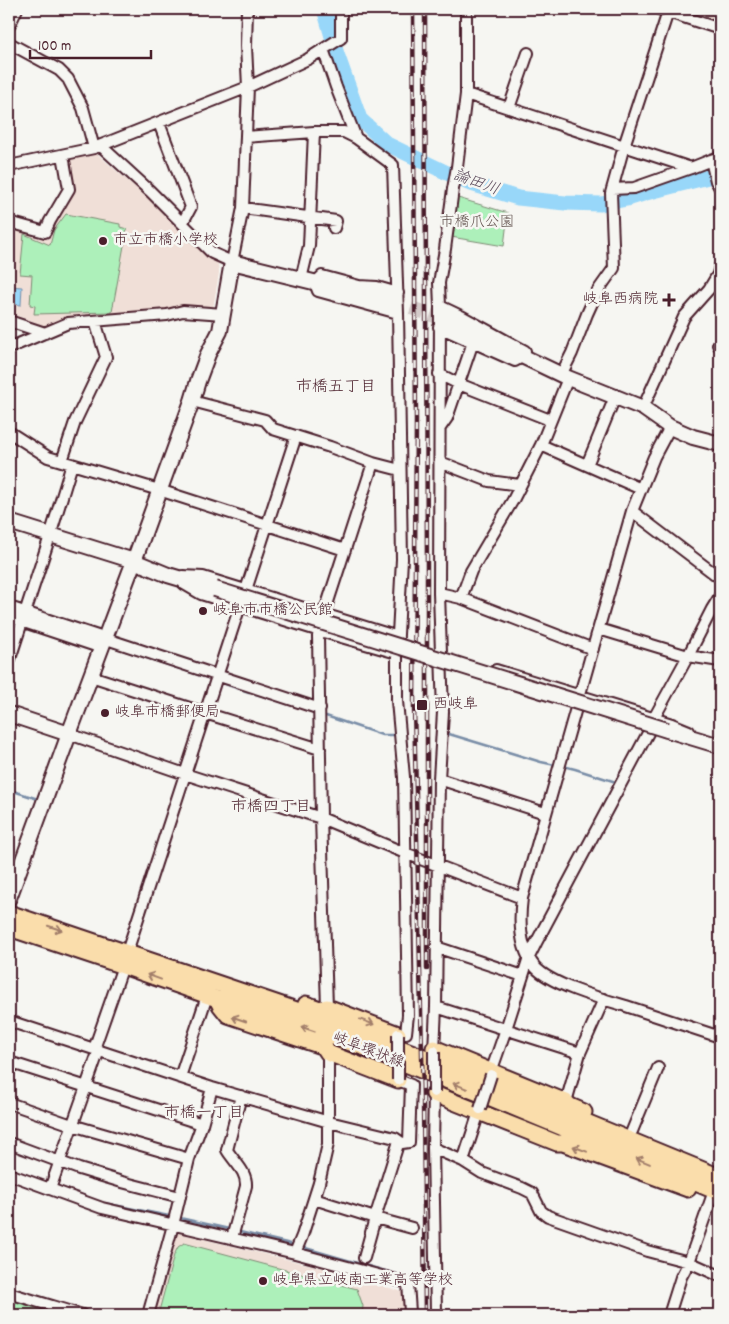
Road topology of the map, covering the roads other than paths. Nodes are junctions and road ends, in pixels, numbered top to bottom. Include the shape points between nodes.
1 (17, 9) edge
2 (247, 9) edge
3 (341, 9) edge
4 (466, 9) edge
5 (664, 10) edge
6 (9, 26) edge
7 (720, 29) edge
8 (9, 43) edge
9 (323, 49) junction
10 (528, 53) dead end
11 (248, 87) junction
12 (466, 94) junction
13 (509, 108) junction
14 (159, 123) junction
15 (314, 132) junction
16 (246, 137) junction
17 (356, 138) junction
18 (624, 146) junction
19 (97, 147) junction
20 (63, 155) junction
21 (714, 161) edge
22 (9, 166) edge
23 (691, 168) junction
24 (718, 185) edge
25 (611, 191) junction
26 (243, 208) junction
27 (311, 218) junction
28 (9, 222) edge
29 (183, 222) junction
30 (334, 228) dead end
31 (232, 262) junction
32 (720, 272) edge
33 (301, 279) junction
34 (396, 302) junction
35 (223, 314) junction
36 (441, 317) junction
37 (9, 321) edge
38 (95, 321) junction
39 (46, 333) junction
40 (473, 342) junction
41 (9, 348) edge
42 (522, 357) junction
43 (440, 374) junction
44 (565, 376) junction
45 (458, 384) junction
46 (615, 397) junction
47 (192, 401) junction
48 (643, 408) junction
49 (550, 420) junction
50 (670, 427) junction
51 (440, 428) junction
52 (9, 432) edge
53 (296, 436) junction
54 (720, 444) edge
55 (540, 445) junction
56 (440, 462) junction
57 (67, 463) junction
58 (373, 463) junction
59 (587, 465) junction
60 (400, 470) junction
61 (520, 485) junction
62 (641, 489) junction
63 (159, 490) junction
64 (632, 511) junction
65 (9, 522) edge
66 (267, 525) junction
67 (50, 536) junction
68 (345, 550) junction
69 (134, 561) junction
70 (168, 575) junction
71 (720, 578) edge
72 (246, 590) junction
73 (439, 593) junction
74 (720, 596) edge
75 (461, 598) junction
76 (240, 606) junction
77 (9, 607) edge
78 (324, 614) junction
79 (9, 617) edge
80 (23, 617) junction
81 (599, 628) junction
82 (320, 631) junction
83 (398, 637) junction
84 (103, 643) junction
85 (593, 649) junction
86 (397, 653) junction
87 (442, 654) junction
88 (688, 656) junction
89 (720, 661) edge
90 (9, 662) edge
91 (442, 666) junction
92 (91, 676) junction
93 (217, 676) junction
94 (514, 689) dead end
95 (580, 695) junction
96 (576, 708) junction
97 (320, 709) junction
98 (205, 713) junction
99 (9, 714) edge
100 (654, 718) junction
101 (649, 731) junction
102 (69, 734) junction
103 (720, 746) edge
104 (320, 748) junction
105 (186, 774) junction
106 (439, 780) junction
107 (545, 813) junction
108 (321, 818) junction
109 (405, 853) junction
110 (437, 865) junction
111 (9, 898) edge
112 (522, 898) junction
113 (9, 913) edge
114 (9, 928) edge
115 (436, 946) junction
116 (529, 958) junction
117 (125, 959) junction
118 (524, 976) junction
119 (222, 984) junction
120 (212, 998) junction
121 (604, 999) junction
122 (327, 1007) junction
123 (436, 1007) junction
124 (9, 1021) edge
125 (506, 1029) junction
126 (398, 1034) junction
127 (720, 1037) edge
128 (434, 1049) junction
129 (96, 1050) junction
130 (328, 1053) junction
131 (580, 1053) junction
132 (9, 1062) edge
133 (658, 1068) dead end
134 (491, 1074) junction
135 (180, 1077) junction
136 (398, 1080) junction
137 (86, 1087) junction
138 (212, 1088) junction
139 (434, 1093) junction
140 (241, 1096) junction
141 (566, 1102) junction
142 (9, 1103) edge
143 (479, 1111) junction
144 (329, 1122) junction
145 (202, 1124) junction
146 (72, 1125) junction
147 (632, 1131) junction
148 (398, 1141) junction
149 (9, 1143) edge
150 (433, 1148) junction
151 (189, 1159) junction
152 (59, 1161) junction
153 (462, 1161) junction
154 (9, 1174) edge
155 (717, 1182) edge
156 (50, 1189) junction
157 (180, 1197) junction
158 (314, 1199) junction
159 (375, 1218) junction
160 (173, 1225) junction
161 (412, 1228) dead end
162 (232, 1238) junction
163 (295, 1253) junction
164 (364, 1258) dead end
165 (689, 1262) junction
166 (720, 1276) edge
167 (9, 1292) edge
168 (439, 1314) edge
169 (82, 1315) edge
170 (148, 1315) edge
171 (409, 1315) edge
172 (670, 1315) edge

1 - 6 street
2 - 11 street
3 - 9 street via 341,38
4 - 12 street
5 - 7 street
5 - 18 street
8 - 19 street via 59,70 68,79
9 - 11 street
9 - 17 street
10 - 13 street
11 - 14 street
11 - 16 street
12 - 13 street
12 - 36 street via 439,283
13 - 18 street
14 - 19 street
14 - 29 street via 191,207
15 - 16 street
15 - 17 street via 344,132
15 - 27 street
16 - 26 street
17 - 34 street via 393,165
18 - 23 street
18 - 25 street
19 - 20 street
19 - 29 street
20 - 22 street
20 - 28 street via 69,189 45,232
21 - 23 street
21 - 24 street
23 - 25 street via 634,188
25 - 44 street via 614,268 597,292 587,314
26 - 27 street
26 - 31 street
27 - 30 street via 336,221
27 - 33 street via 309,246
29 - 31 street via 212,253
31 - 33 street
31 - 35 street
32 - 48 street via 684,317
33 - 34 street
34 - 60 street
35 - 38 street via 183,312
35 - 47 street via 220,331 208,354
36 - 40 street
36 - 42 street
36 - 43 street
37 - 39 street
38 - 39 street via 68,323
38 - 57 street via 106,357 75,422
39 - 41 street
40 - 42 street via 515,361
40 - 45 street
42 - 44 street
43 - 45 street
43 - 51 street
44 - 46 street
44 - 49 street
45 - 49 street
45 - 51 street via 447,418
46 - 48 street
46 - 59 street
47 - 53 street via 265,420 273,429
47 - 63 street
48 - 50 street
49 - 55 street
50 - 54 street
50 - 62 street
51 - 56 street
52 - 57 street via 48,457
53 - 58 street
53 - 66 street
55 - 59 street
55 - 61 street
56 - 61 street via 489,481
56 - 73 street
57 - 63 street
57 - 67 street
58 - 60 street
58 - 68 street
59 - 62 street
60 - 83 street via 402,559
61 - 75 street via 471,571
62 - 64 street
63 - 66 street
63 - 69 street
64 - 71 street
64 - 81 street
65 - 67 street
66 - 68 street
66 - 72 street
67 - 69 street
67 - 80 street
68 - 78 street
69 - 70 street
69 - 84 street
70 - 72 street via 203,576
70 - 76 street via 201,594
70 - 103 street, bridge
72 - 78 street
73 - 75 street
73 - 87 street
74 - 88 street
75 - 85 street
76 - 82 street
76 - 93 street
77 - 80 street
78 - 82 street
78 - 83 street
79 - 80 street
80 - 84 street
80 - 90 street
81 - 85 street
81 - 88 street
82 - 86 street
82 - 97 street
83 - 86 street
84 - 92 street
84 - 93 street
85 - 95 street
86 - 109 street
87 - 91 street
87 - 95 street
88 - 89 street
88 - 100 street
91 - 94 street
91 - 106 street
92 - 98 street
92 - 102 street
93 - 97 street
93 - 98 street
95 - 96 street
95 - 100 street
96 - 101 street
96 - 107 street
97 - 104 street
98 - 104 street
98 - 105 street
99 - 102 street
100 - 103 street
101 - 103 street via 670,738
101 - 116 street
102 - 105 street
102 - 111 street
104 - 108 street
105 - 108 street
105 - 117 street
106 - 107 street
106 - 110 street
107 - 112 street
108 - 109 street
108 - 122 street
109 - 110 street
109 - 126 street via 408,1015 406,1033
110 - 112 street
110 - 115 street
112 - 116 street via 519,919 522,941
113 -> 117 main road, 岐阜環状線
114 - 117 main road, 岐阜環状線
115 - 118 street
115 - 123 street
116 - 118 street
116 - 121 street via 534,966 554,981
117 - 119 main road, 岐阜環状線
120 -> 117 main road, 岐阜環状線
117 - 129 street
118 - 125 street
119 - 122 main road via 230,980 320,1009
119 - 155 main road, 岐阜環状線 via 344,1026 496,1085
130 -> 120 main road via 324,1047 228,1015
120 - 135 street
155 -> 120 main road, 岐阜環状線 via 537,1117 308,1028
121 - 127 street
121 - 131 street
122 -> 126 main road
123 - 125 street
123 - 128 street
124 - 129 street
125 - 131 street
125 - 134 street
126 - 136 street, bridge
128 - 134 main road
128 - 139 street, bridge
129 - 135 street
129 - 137 street
130 - 136 main road
130 - 144 street
131 - 141 street
132 - 137 street
133 - 147 street
134 - 141 main road
134 - 143 street, bridge
135 - 138 street
136 - 148 street via 410,1085 410,1142
137 - 145 street
137 - 146 street
138 - 140 street
138 - 145 street
139 - 143 main road
139 - 150 street
140 - 144 street
140 - 162 street via 227,1150 247,1179
141 - 147 main road
142 - 146 street
143 - 153 street
155 -> 143 main road via 703,1191 686,1189
144 - 148 street
144 - 158 street via 328,1144
145 - 151 street
146 - 151 street
146 - 152 street
147 - 155 main road via 693,1156 710,1167
148 - 159 street
149 - 152 street
150 - 153 street
150 - 168 street
151 - 157 street
152 - 156 street
152 - 157 street
153 - 165 street via 532,1192 541,1211 548,1216 647,1251
154 - 156 street
155 - 165 street
156 - 160 street via 102,1208
157 - 160 street
158 - 159 street
158 - 163 street
159 - 161 street
159 - 164 street
160 - 162 street
160 - 170 street
162 - 163 street
163 - 171 street via 408,1283
165 - 166 street
165 - 172 street
167 - 169 street

